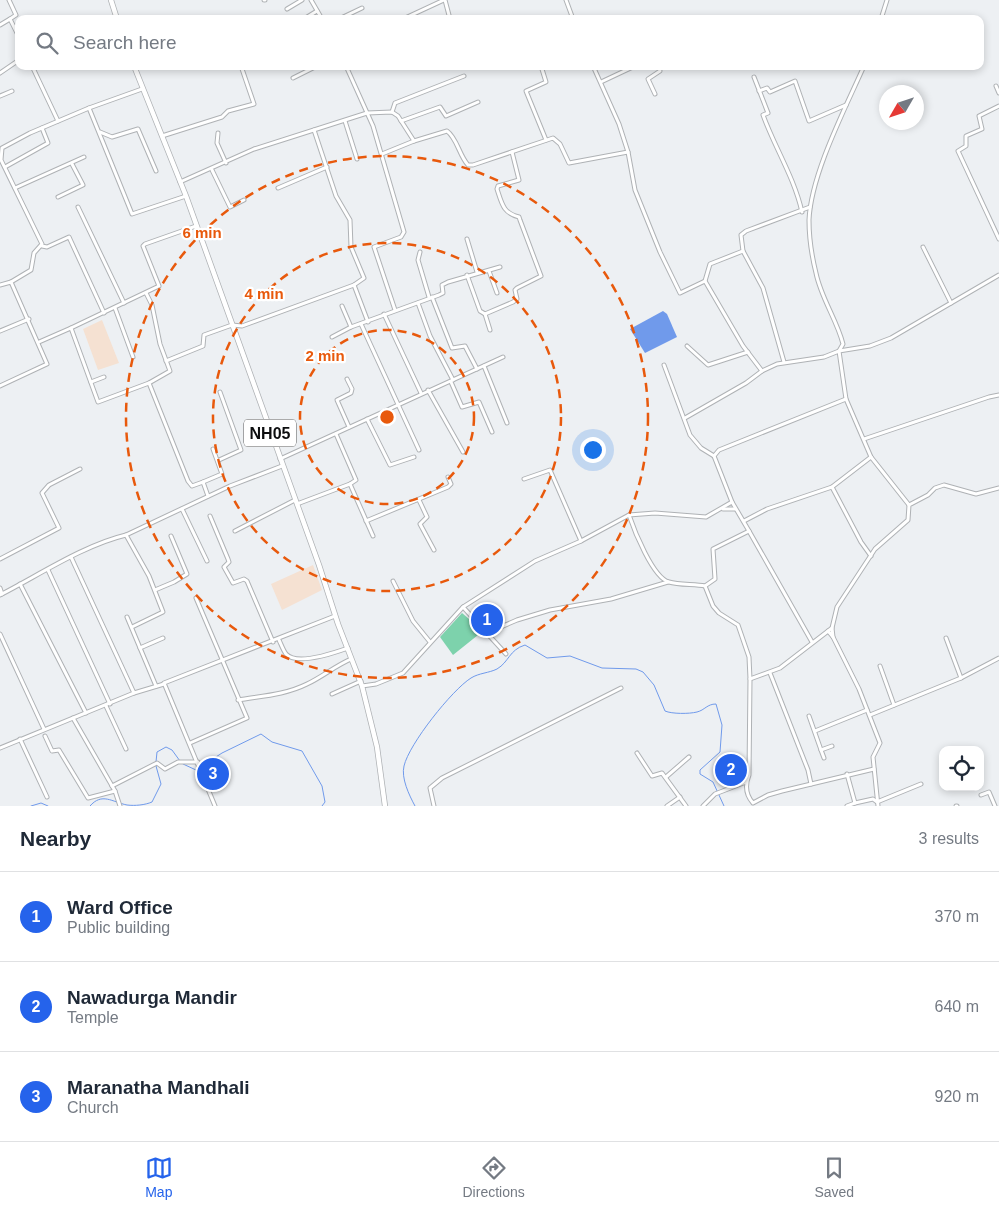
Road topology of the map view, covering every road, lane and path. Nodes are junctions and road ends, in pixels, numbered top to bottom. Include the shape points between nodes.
1 (9, 0) edge
2 (111, 0) edge
3 (302, 0) edge
4 (312, 0) edge
5 (445, 0) edge
6 (566, 0) edge
7 (887, 0) edge
8 (362, 8) dead end
9 (287, 9) dead end
10 (317, 11) junction
11 (16, 15) edge
12 (117, 15) edge
13 (310, 15) edge
14 (320, 15) edge
15 (347, 15) edge
16 (412, 15) edge
17 (449, 15) edge
18 (572, 15) edge
19 (882, 15) edge
20 (15, 16) edge
21 (10, 19) junction
22 (0, 20) edge
23 (1, 24) edge
24 (15, 29) edge
25 (15, 63) edge
26 (34, 70) edge
27 (135, 70) edge
28 (242, 70) edge
29 (309, 70) edge
30 (348, 70) edge
31 (542, 70) edge
32 (595, 70) edge
33 (626, 70) edge
34 (660, 70) edge
35 (862, 70) edge
36 (0, 73) edge
37 (464, 76) dead end
38 (754, 77) dead end
39 (293, 78) dead end
40 (600, 82) junction
41 (996, 86) dead end
42 (142, 89) junction
43 (12, 90) dead end
44 (759, 91) junction
45 (999, 93) edge
46 (654, 94) dead end
47 (0, 96) edge
48 (478, 102) dead end
49 (846, 105) junction
50 (999, 106) edge
51 (89, 108) junction
52 (392, 112) junction
53 (367, 113) junction
54 (401, 120) junction
55 (58, 121) junction
56 (345, 121) junction
57 (42, 128) junction
58 (314, 130) junction
59 (100, 132) junction
60 (218, 134) dead end
61 (162, 136) junction
62 (546, 140) junction
63 (414, 141) junction
64 (1, 148) edge
65 (512, 152) junction
66 (628, 152) junction
67 (382, 154) junction
68 (84, 158) dead end
69 (0, 159) edge
70 (357, 159) dead end
71 (226, 163) junction
72 (72, 164) junction
73 (5, 167) junction
74 (327, 167) junction
75 (212, 170) junction
76 (156, 171) dead end
77 (180, 182) junction
78 (15, 188) junction
79 (278, 188) dead end
80 (58, 196) dead end
81 (186, 196) junction
82 (244, 200) dead end
83 (78, 207) dead end
84 (811, 207) junction
85 (802, 212) junction
86 (196, 226) junction
87 (467, 239) dead end
88 (999, 239) edge
89 (42, 246) junction
90 (923, 247) dead end
91 (743, 251) junction
92 (420, 252) dead end
93 (500, 267) dead end
94 (489, 270) junction
95 (477, 272) junction
96 (999, 275) edge
97 (467, 276) junction
98 (704, 281) junction
99 (11, 282) junction
100 (0, 285) edge
101 (354, 285) junction
102 (146, 293) junction
103 (497, 293) dead end
104 (431, 297) junction
105 (124, 303) junction
106 (418, 303) junction
107 (951, 303) junction
108 (342, 306) dead end
109 (115, 308) junction
110 (395, 310) junction
111 (104, 313) junction
112 (384, 314) junction
113 (485, 314) junction
114 (29, 319) junction
115 (368, 322) junction
116 (361, 324) junction
117 (232, 325) junction
118 (351, 327) junction
119 (71, 328) junction
120 (490, 330) dead end
121 (0, 331) edge
122 (332, 337) dead end
123 (39, 342) junction
124 (687, 346) dead end
125 (840, 351) junction
126 (748, 352) junction
127 (133, 357) dead end
128 (503, 357) dead end
129 (166, 361) junction
130 (784, 363) junction
131 (664, 364) dead end
132 (484, 366) junction
133 (476, 369) junction
134 (762, 371) junction
135 (104, 377) dead end
136 (347, 379) dead end
137 (452, 381) junction
138 (91, 382) junction
139 (149, 383) junction
140 (0, 386) edge
141 (428, 390) junction
142 (220, 392) dead end
143 (421, 393) junction
144 (999, 395) edge
145 (846, 399) junction
146 (398, 404) junction
147 (685, 418) junction
148 (366, 419) junction
149 (507, 422) dead end
150 (349, 427) junction
151 (492, 432) dead end
152 (336, 434) junction
153 (864, 438) junction
154 (213, 449) dead end
155 (419, 450) dead end
156 (463, 452) dead end
157 (714, 456) junction
158 (871, 457) junction
159 (414, 458) dead end
160 (219, 460) junction
161 (280, 460) junction
162 (282, 466) junction
163 (80, 469) dead end
164 (448, 477) dead end
165 (524, 479) dead end
166 (203, 482) junction
167 (350, 484) junction
168 (832, 487) junction
169 (999, 488) edge
170 (208, 496) junction
171 (419, 500) junction
172 (296, 502) junction
173 (732, 502) junction
174 (909, 505) junction
175 (724, 508) junction
176 (182, 509) junction
177 (735, 509) junction
178 (629, 515) junction
179 (210, 516) dead end
180 (366, 521) junction
181 (744, 521) junction
182 (235, 531) dead end
183 (749, 531) junction
184 (126, 535) junction
185 (171, 536) dead end
186 (373, 536) dead end
187 (582, 541) junction
188 (434, 550) dead end
189 (870, 556) junction
190 (71, 557) junction
191 (0, 559) edge
192 (208, 560) dead end
193 (48, 570) junction
194 (393, 581) dead end
195 (668, 582) junction
196 (20, 584) junction
197 (705, 586) junction
198 (0, 588) edge
199 (154, 590) junction
200 (1, 594) edge
201 (196, 598) dead end
202 (463, 607) junction
203 (127, 616) dead end
204 (335, 616) junction
205 (132, 627) junction
206 (832, 628) junction
207 (828, 631) junction
208 (487, 633) junction
209 (0, 634) edge
210 (833, 637) junction
211 (163, 638) dead end
212 (946, 638) dead end
213 (278, 640) junction
214 (273, 642) junction
215 (430, 642) junction
216 (812, 642) junction
217 (140, 648) junction
218 (348, 648) junction
219 (506, 654) dead end
220 (352, 659) junction
221 (998, 660) edge
222 (222, 661) junction
223 (880, 666) dead end
224 (770, 673) junction
225 (960, 678) junction
226 (750, 679) junction
227 (164, 684) junction
228 (361, 684) junction
229 (156, 686) junction
230 (621, 688) dead end
231 (134, 693) junction
232 (332, 694) dead end
233 (238, 700) junction
234 (110, 704) junction
235 (894, 705) junction
236 (106, 706) junction
237 (868, 710) junction
238 (86, 713) junction
239 (870, 715) junction
240 (809, 716) dead end
241 (73, 718) junction
242 (44, 729) junction
243 (815, 731) junction
244 (45, 736) dead end
245 (20, 739) junction
246 (190, 743) junction
247 (832, 746) dead end
248 (0, 748) edge
249 (126, 749) dead end
250 (821, 750) junction
251 (637, 754) dead end
252 (689, 757) dead end
253 (824, 758) dead end
254 (198, 762) junction
255 (874, 769) junction
256 (847, 774) junction
257 (666, 777) junction
258 (746, 782) junction
259 (811, 784) junction
260 (921, 784) dead end
261 (112, 786) junction
262 (115, 792) junction
263 (981, 795) dead end
264 (47, 797) dead end
265 (680, 797) junction
266 (855, 803) junction
267 (877, 804) edge
268 (120, 806) edge
269 (215, 806) edge
270 (385, 806) edge
271 (434, 806) edge
272 (667, 806) edge
273 (686, 806) edge
274 (703, 806) edge
275 (847, 806) edge
276 (995, 806) edge

1 - 11 street
2 - 12 main road
3 - 9 street
4 - 10 street
5 - 16 street
5 - 17 street
6 - 18 street
7 - 19 street
8 - 15 street
10 - 13 street
10 - 14 street
20 - 21 street
21 - 23 street
21 - 24 street
22 - 23 street
25 - 36 street
26 - 55 street
27 - 42 main road, NH05
28 - 61 street via 254,104
29 - 39 street
30 - 53 street
31 - 62 street via 546,82 526,91
32 - 40 street
33 - 40 street
34 - 46 street via 648,79
35 - 49 street
37 - 52 street via 395,103
38 - 44 street
40 - 66 street
41 - 45 street
42 - 51 street
42 - 61 main road, NH05
43 - 47 street
44 - 49 street via 767,88 770,92 795,81 809,121
44 - 85 street via 768,113 763,114
48 - 54 street via 446,116 440,107
49 - 84 street via 827,152
50 - 88 street via 979,116 982,129 966,136 966,146 958,151
51 - 55 street
51 - 59 street
52 - 53 street
52 - 54 street
53 - 56 street
53 - 67 street
54 - 63 street
55 - 57 street
56 - 58 street
56 - 70 street
57 - 64 street
57 - 73 street via 48,143
58 - 71 street via 254,149
58 - 74 street
59 - 76 street via 112,137 138,129
59 - 81 street via 132,214
60 - 71 street via 217,143
61 - 77 main road, NH05
62 - 65 street
62 - 66 street via 557,140 569,164
63 - 65 street via 447,131 468,165
63 - 67 street
64 - 69 street
65 - 113 street via 520,180 497,189 504,208 511,216 519,217 541,276 517,288 517,299 513,302
66 - 98 street via 635,190 680,293
67 - 110 street via 404,232 401,237 374,247
68 - 72 street
69 - 73 street
71 - 75 street
72 - 78 street
72 - 80 street via 83,186
73 - 78 street
74 - 79 street
74 - 101 street via 336,196 350,220 352,247 364,278
75 - 77 street
75 - 82 street via 230,207
77 - 81 main road, NH05
78 - 89 street
81 - 86 main road, NH05
83 - 105 street
84 - 85 street
84 - 125 street via 815,272 843,344
85 - 91 street via 746,231 741,235
86 - 102 street via 143,246 160,286
86 - 117 main road, NH05
87 - 95 street
89 - 99 street via 34,254 31,270
89 - 111 street via 47,247 68,237
90 - 107 street
91 - 98 street via 710,264
91 - 130 street via 764,288
92 - 104 street via 418,260
93 - 94 street
94 - 95 street
94 - 103 street
95 - 97 street
96 - 107 street
97 - 104 street via 442,285 443,293
97 - 113 street via 480,311
98 - 126 street
99 - 100 street
99 - 114 street
101 - 115 street
101 - 117 street via 242,326
102 - 105 street
102 - 129 street
104 - 106 street
104 - 133 street via 452,348 465,346
105 - 109 street
106 - 110 street
106 - 137 street
107 - 125 street via 891,338 870,346
108 - 118 street
109 - 111 street
109 - 127 street
110 - 112 street
111 - 119 street
112 - 115 street
112 - 143 street
113 - 120 street
114 - 121 street
114 - 123 street
115 - 116 street
116 - 118 street
116 - 146 street
117 - 129 street via 204,335 203,346
117 - 161 main road, NH05
118 - 122 street
119 - 123 street
119 - 138 street
123 - 140 street via 46,366
124 - 126 street via 708,365
125 - 130 street via 824,357
125 - 145 street
126 - 134 street
128 - 132 street
129 - 139 street via 169,372
130 - 134 street
131 - 147 street
132 - 133 street
132 - 149 street
133 - 137 street
134 - 147 street
135 - 138 street
136 - 150 street via 351,392 337,400
137 - 141 street
137 - 151 street via 462,406 479,402
138 - 139 street via 98,402
139 - 166 street via 188,481 192,486
141 - 143 street
141 - 156 street
142 - 160 street via 241,450
143 - 146 street
144 - 153 street
145 - 153 street
145 - 157 street via 719,450
146 - 148 street
146 - 155 street
147 - 157 street via 690,435 701,448
148 - 150 street
148 - 159 street via 390,465
150 - 152 street
152 - 161 street
152 - 167 street via 356,480
153 - 158 street
154 - 160 street
157 - 173 street
158 - 168 street
158 - 174 street
160 - 166 street via 222,474
161 - 162 main road, NH05
162 - 170 street
162 - 172 main road, NH05
163 - 191 street via 49,485 42,493 59,528
164 - 171 street via 450,486
165 - 187 street via 550,470
166 - 170 street
167 - 172 street
167 - 180 street
168 - 181 street via 767,509
168 - 189 street
169 - 174 street via 976,494 944,485
170 - 176 street
171 - 180 street
171 - 188 street via 427,517 420,524
172 - 182 street
172 - 204 main road, NH05
173 - 175 street
173 - 177 street
174 - 189 street via 908,520
175 - 177 street
175 - 178 street via 706,517 655,513
176 - 184 street
176 - 192 street
177 - 181 street
178 - 187 street
178 - 195 street via 647,555
179 - 214 street via 229,562 224,567 226,573 233,583 247,581
180 - 186 street
181 - 183 street
183 - 197 street via 713,549 715,579
183 - 216 street
184 - 190 street
184 - 199 street
185 - 199 street via 187,574 168,586
187 - 202 street via 527,565
189 - 206 street via 837,607
190 - 193 street
190 - 231 street
193 - 196 street
193 - 234 street
194 - 215 street via 413,621
195 - 197 street
195 - 208 street via 610,599 550,610
196 - 200 street
196 - 238 street
197 - 226 street via 713,606 738,625 749,657
198 - 200 street
199 - 205 street via 163,612
201 - 222 street
202 - 208 street
202 - 215 street
203 - 205 street
204 - 213 street
204 - 218 main road, NH05
205 - 217 street
206 - 207 street
206 - 210 street
207 - 210 street
207 - 216 street
208 - 219 street
209 - 242 street
210 - 237 street
211 - 217 street
212 - 225 street
213 - 214 street
213 - 218 street via 287,655 294,658 323,656
214 - 222 street
215 - 228 street via 403,673 376,684
216 - 224 street via 794,659
217 - 229 street
218 - 220 main road, NH05
220 - 228 main road, NH05
220 - 233 street via 296,689
221 - 225 street
222 - 227 street
222 - 233 street
223 - 235 street
224 - 226 street
224 - 259 street
225 - 235 street
226 - 258 street via 749,775
227 - 229 street
227 - 246 street
228 - 232 street
228 - 270 main road, NH05 via 377,747
229 - 231 street
230 - 271 street via 442,778 430,788
231 - 234 street
233 - 246 street via 247,718
234 - 236 street
235 - 239 street
236 - 238 street
236 - 249 street
237 - 239 street
237 - 243 street
238 - 241 street
239 - 255 street via 880,743 873,757
240 - 243 street
241 - 242 street
241 - 261 street
242 - 245 street
243 - 250 street
244 - 262 street via 52,751 59,750 88,798
245 - 248 street
245 - 264 street
246 - 254 street
247 - 250 street
250 - 253 street
251 - 257 street via 652,776 662,773
252 - 257 street
254 - 261 street via 178,762 165,768 157,763
254 - 269 street
255 - 256 street
255 - 267 street
256 - 259 street
256 - 266 street
257 - 265 street
258 - 259 street via 747,794 753,803 768,795
258 - 274 street via 715,794
260 - 267 street
261 - 262 street
262 - 268 street
263 - 276 street via 989,792
265 - 272 street
265 - 273 street
266 - 267 street via 873,799
266 - 275 street

